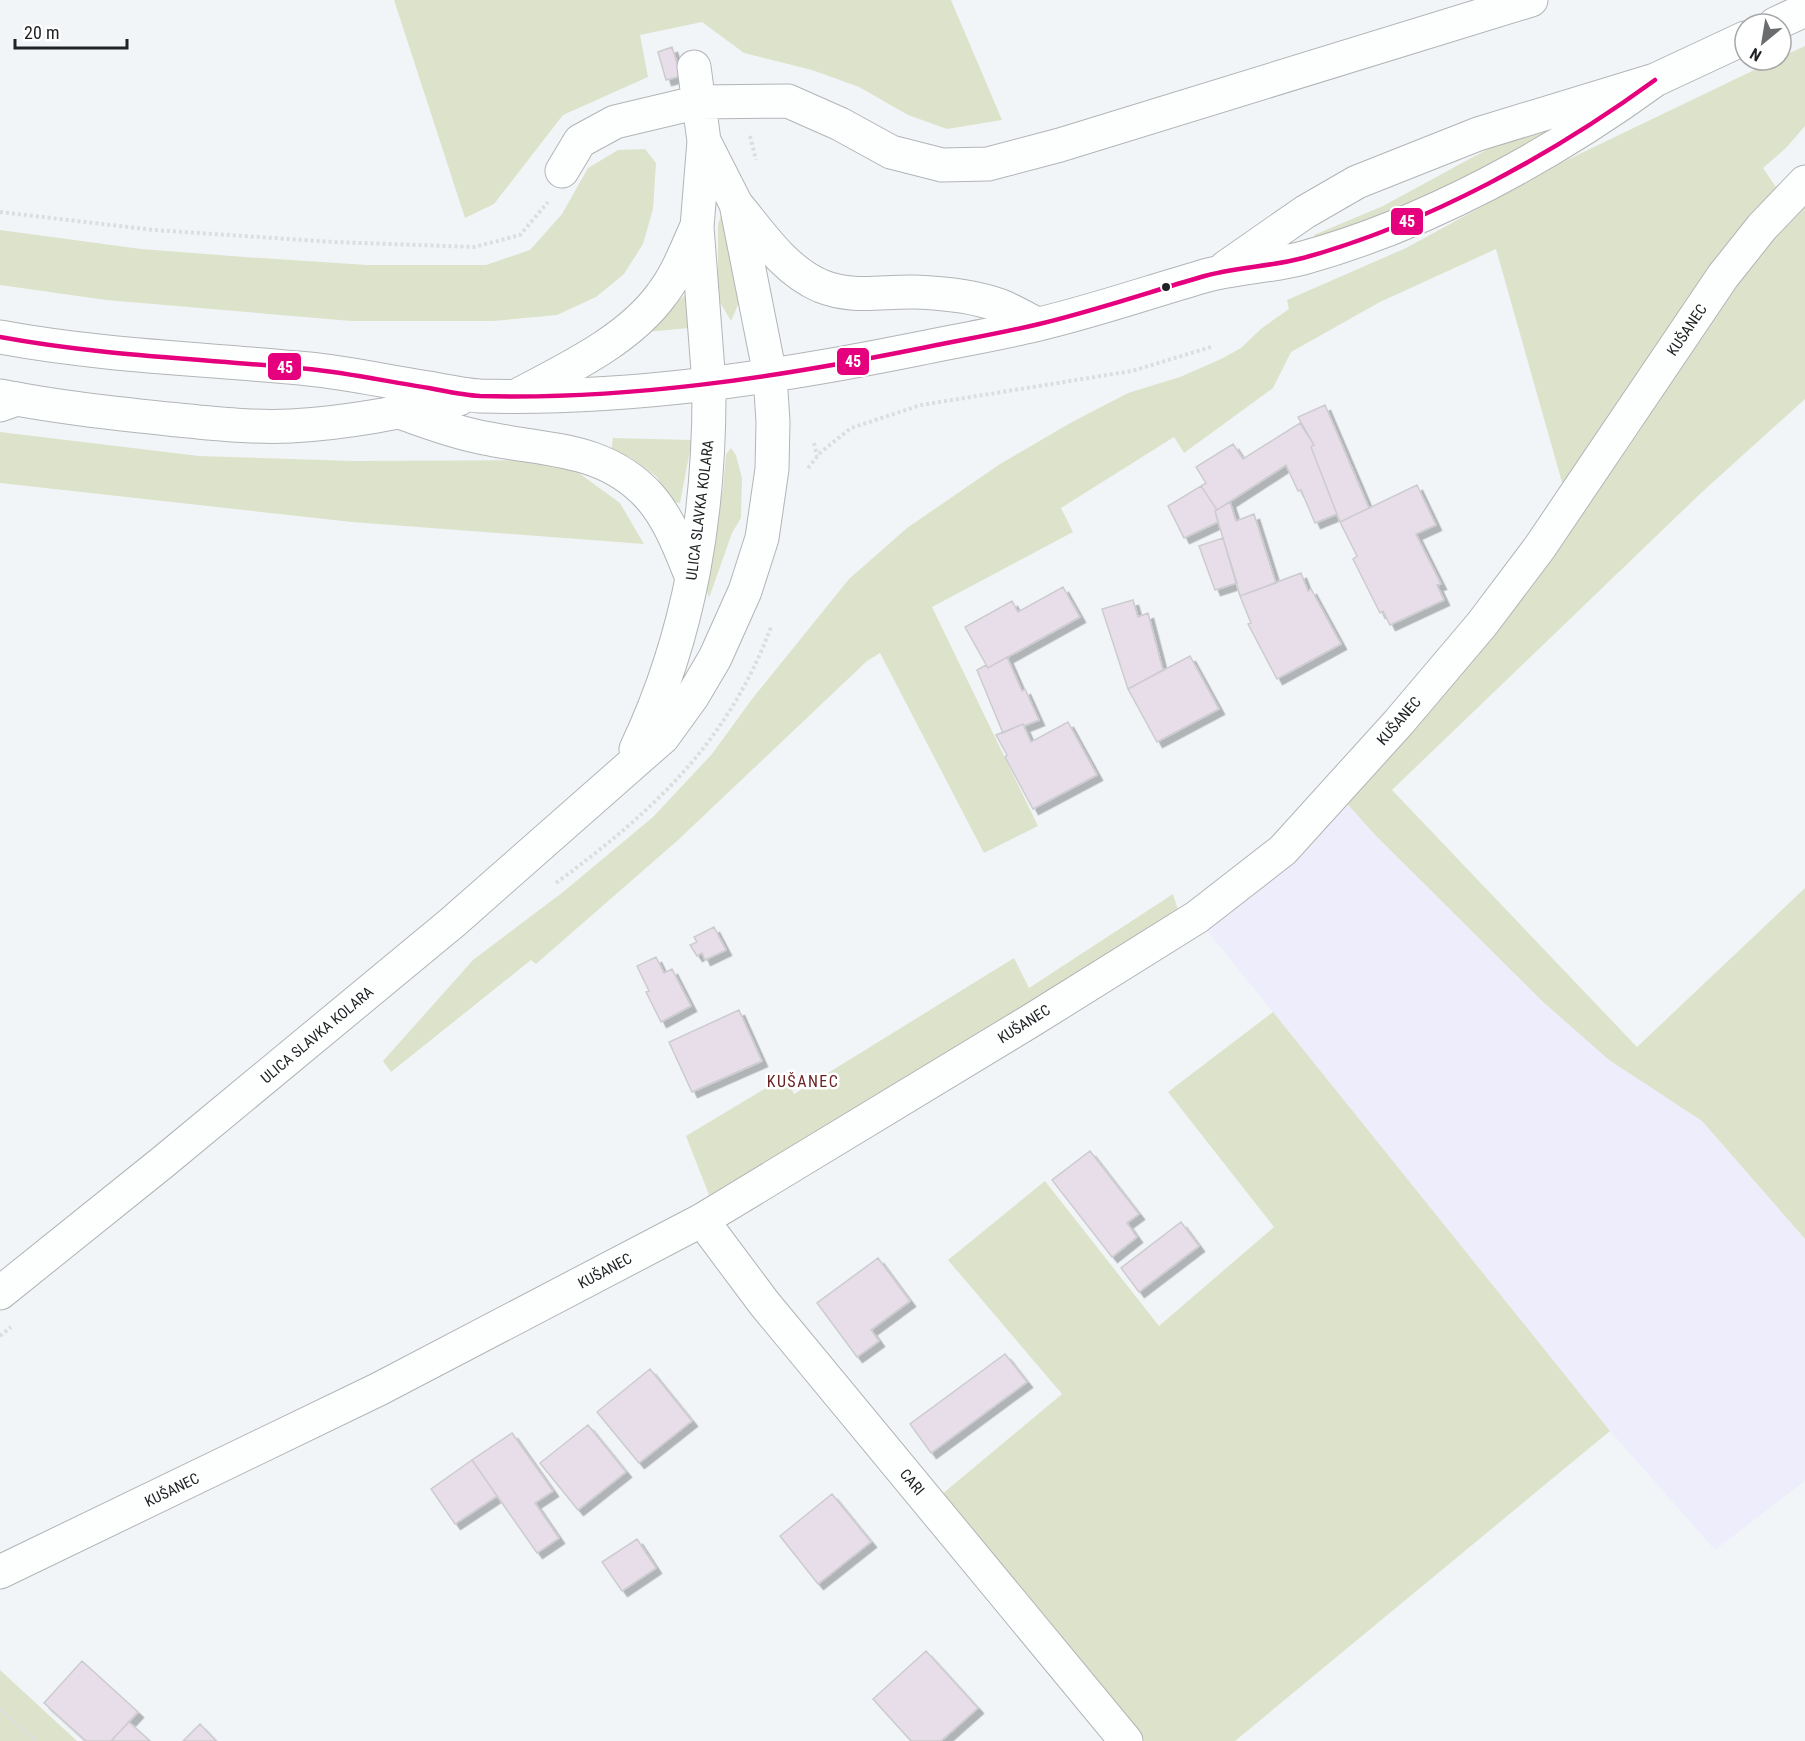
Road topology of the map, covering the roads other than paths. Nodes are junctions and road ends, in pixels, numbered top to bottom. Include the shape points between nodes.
1 (1531, 0) edge
2 (1733, 44) edge
3 (694, 67) dead end
4 (1656, 80) junction
5 (699, 102) junction
6 (704, 141) junction
7 (562, 171) road end
8 (1805, 182) edge
9 (736, 204) junction
10 (697, 226) junction
11 (1222, 270) junction
12 (1037, 324) junction
13 (0, 337) edge
14 (770, 375) junction
15 (709, 384) junction
16 (518, 395) junction
17 (475, 396) junction
18 (6, 400) edge
19 (402, 413) junction
20 (693, 579) junction
21 (627, 768) junction
22 (702, 1220) junction
23 (0, 1293) edge
24 (0, 1572) edge
25 (1126, 1741) edge

1 - 5 main road via 1060,146 988,164 942,165 891,152 788,101
2 - 4 main road
3 - 5 main road
4 - 11 main road via 1478,134 1358,182 1305,212
4 - 11 main road via 1526,162 1405,223 1299,259
5 - 6 main road
5 - 7 main road via 615,122 580,141
6 - 9 main road
6 - 10 main road
8 - 22 main road, KUŠANEC via 1723,276 1540,547 1482,624 1283,850 1197,916
9 - 12 main road via 776,254 820,286 862,295 957,295 1000,306
9 - 14 main road, ULICA SLAVKA KOLARA
10 - 15 main road, ULICA SLAVKA KOLARA
10 - 16 main road via 674,276 644,315 579,363
11 - 12 main road
12 - 14 main road
13 - 17 main road via 117,354 312,369
14 - 15 main road
14 - 21 main road, ULICA SLAVKA KOLARA via 772,469 762,538 745,591 715,658 692,697 663,736
15 - 16 main road
15 - 20 main road, ULICA SLAVKA KOLARA via 709,446
16 - 17 main road
17 - 19 main road
18 - 19 main road via 228,425 290,426
19 - 20 main road via 489,439 591,457 624,474 651,498 676,538
20 - 21 main road, ULICA SLAVKA KOLARA via 675,652
21 - 23 main road, ULICA SLAVKA KOLARA via 453,922
22 - 24 main road, KUŠANEC via 379,1389
22 - 25 main road, CARI via 764,1303

